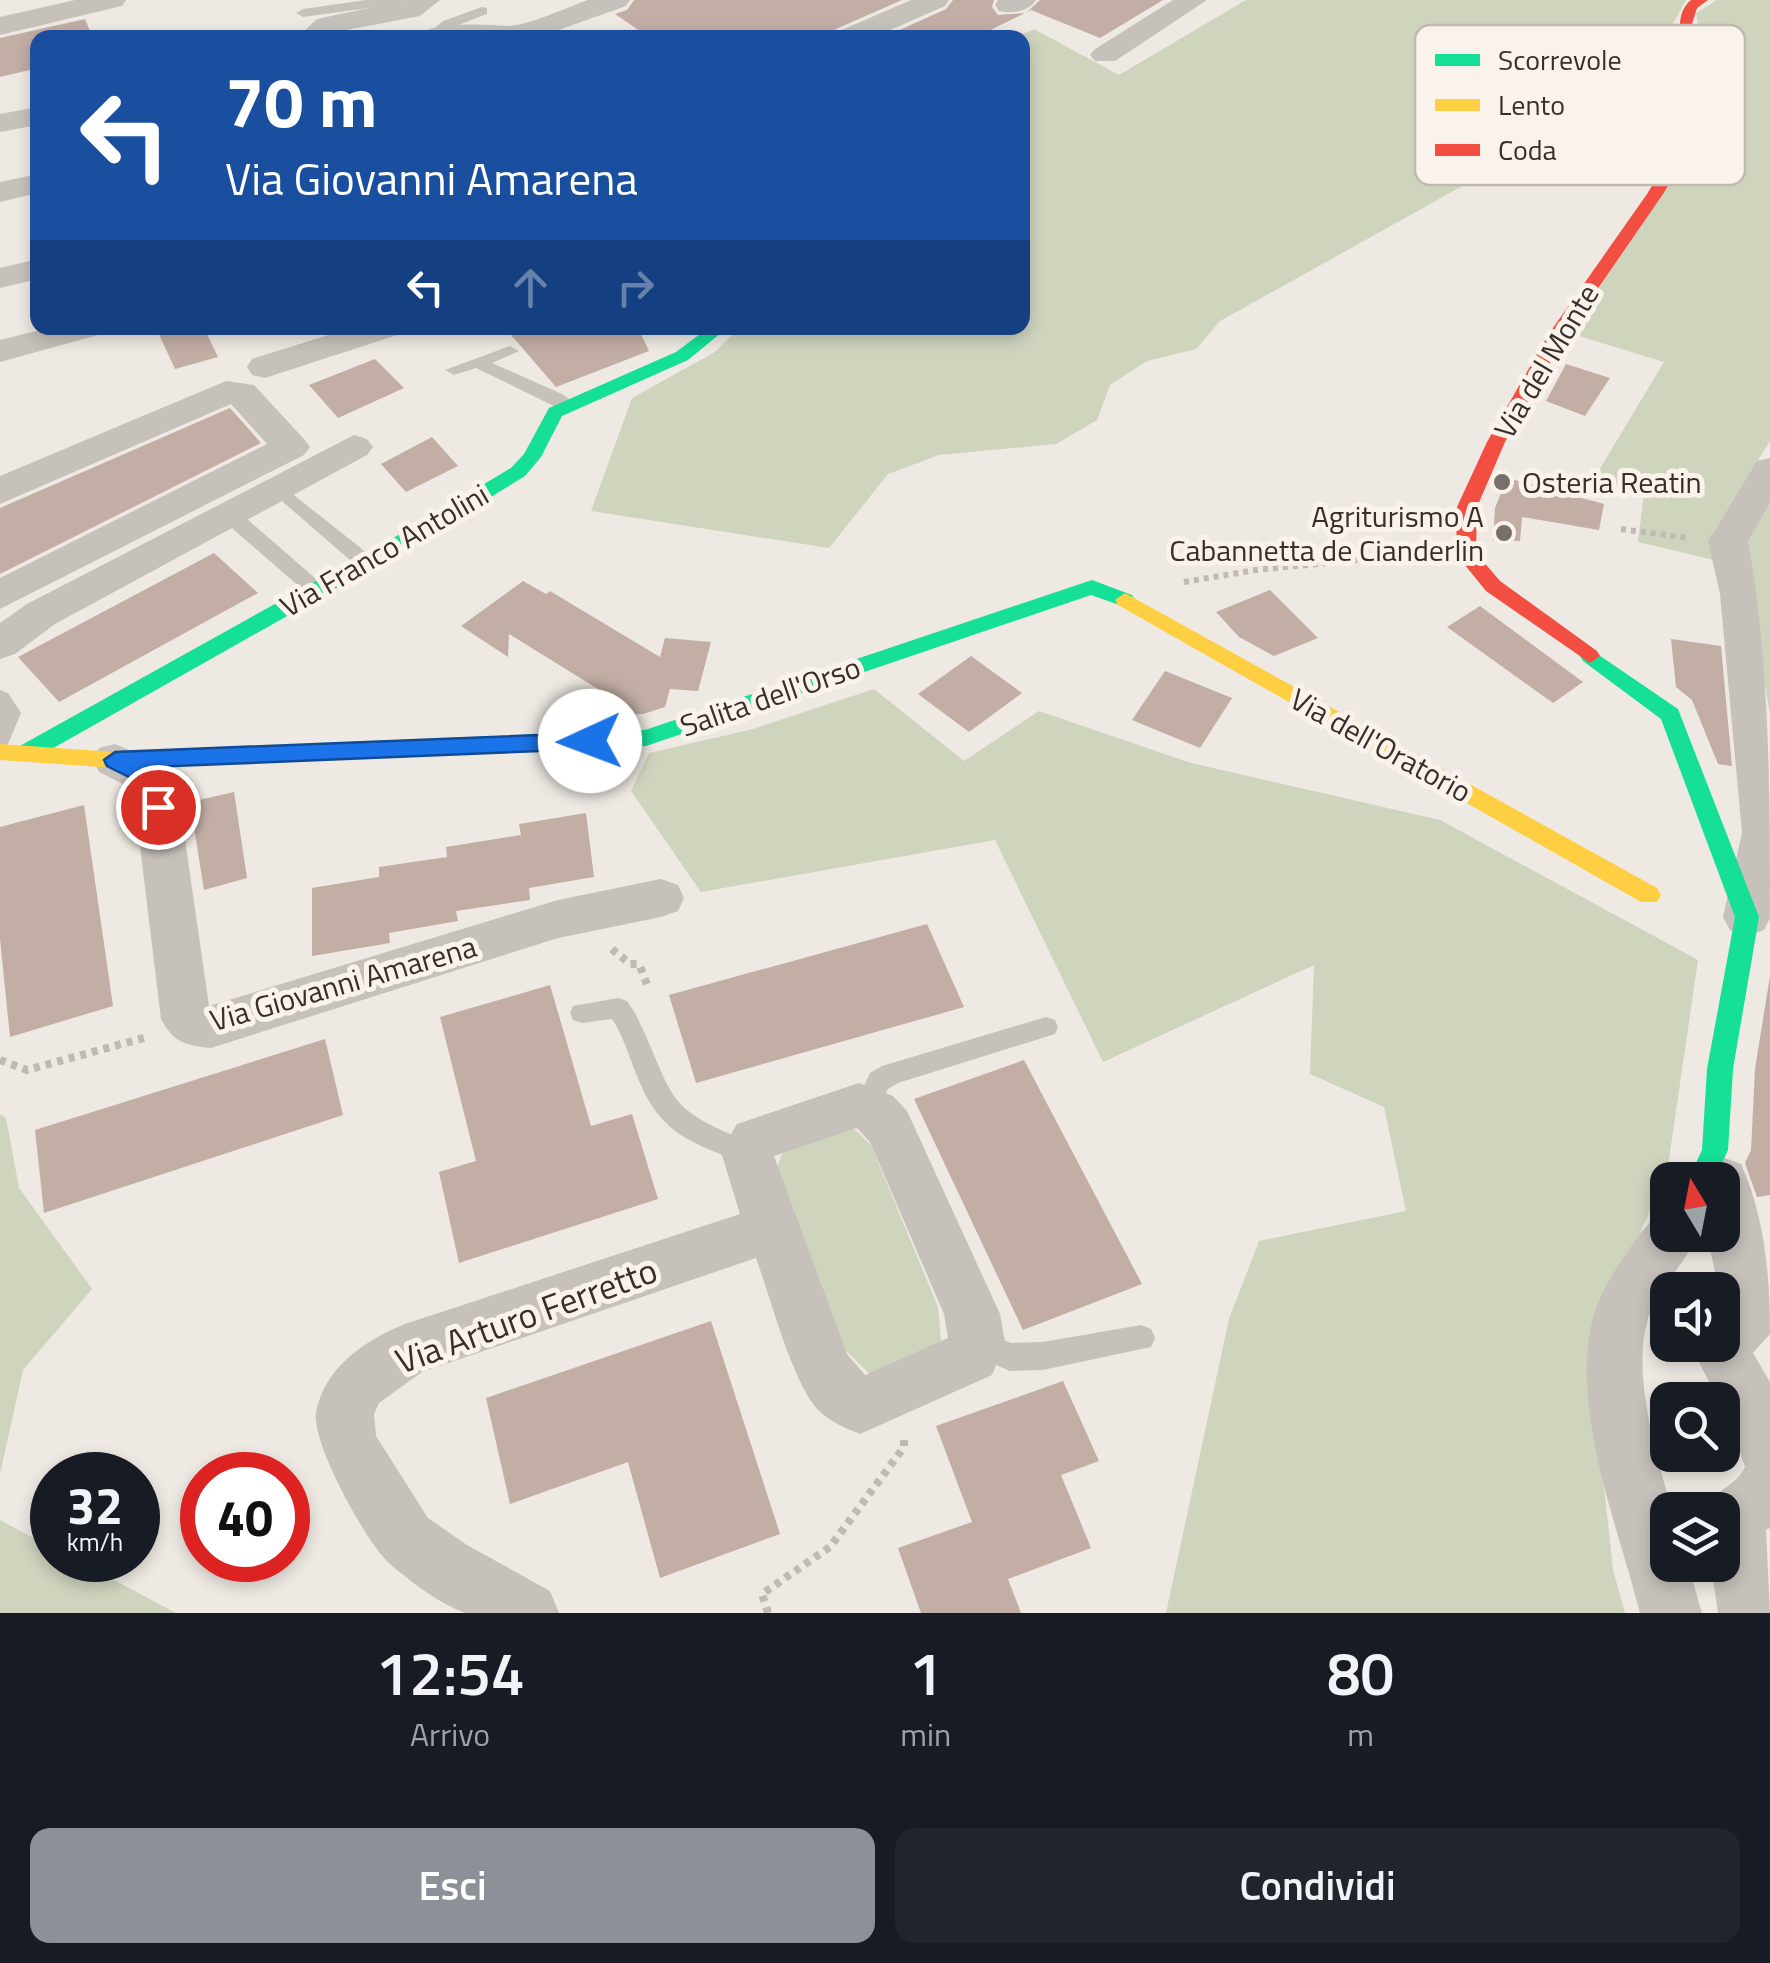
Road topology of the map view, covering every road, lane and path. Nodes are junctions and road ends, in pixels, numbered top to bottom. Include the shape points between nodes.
1 (112, 0) edge
2 (397, 0) edge
3 (426, 0) edge
4 (448, 0) edge
5 (616, 0) edge
6 (934, 0) edge
7 (1194, 0) edge
8 (1701, 0) edge
9 (303, 12) dead end
10 (482, 12) dead end
11 (1685, 25) edge
12 (0, 26) edge
13 (319, 30) edge
14 (378, 30) edge
15 (440, 30) edge
16 (534, 30) edge
17 (865, 30) edge
18 (1104, 55) dead end
19 (30, 117) edge
20 (0, 123) edge
21 (30, 185) edge
22 (1660, 185) edge
23 (0, 192) edge
24 (30, 272) edge
25 (0, 278) edge
26 (363, 335) edge
27 (711, 335) edge
28 (82, 339) edge
29 (510, 351) dead end
30 (0, 352) edge
31 (479, 362) junction
32 (265, 367) dead end
33 (0, 370) edge
34 (454, 370) dead end
35 (566, 405) junction
36 (354, 448) dead end
37 (1770, 470) edge
38 (0, 491) edge
39 (290, 498) dead end
40 (240, 524) dead end
41 (1620, 529) dead end
42 (1685, 538) dead end
43 (1466, 554) junction
44 (366, 562) junction
45 (316, 590) junction
46 (1114, 594) junction
47 (0, 596) edge
48 (0, 644) edge
49 (0, 698) edge
50 (0, 738) edge
51 (0, 752) edge
52 (26, 753) junction
53 (115, 760) junction
54 (1649, 895) dead end
55 (661, 898) dead end
56 (1743, 931) junction
57 (582, 1013) dead end
58 (190, 1024) junction
59 (1046, 1028) dead end
60 (0, 1060) edge
61 (868, 1108) junction
62 (747, 1152) junction
63 (1716, 1162) edge
64 (771, 1228) junction
65 (1740, 1237) edge
66 (1661, 1252) edge
67 (1755, 1276) edge
68 (1141, 1338) dead end
69 (976, 1342) junction
70 (903, 1387) junction
71 (1770, 1456) edge
72 (1770, 1479) edge
73 (1749, 1612) edge
74 (528, 1613) edge
75 (768, 1613) edge
76 (1671, 1613) edge

1 - 12 street
2 - 9 lane
3 - 13 street via 410,10
4 - 14 street via 445,10 428,19
5 - 16 street
6 - 17 street
7 - 18 street
8 - 11 street, Via del Monte
10 - 15 lane
19 - 20 street
21 - 23 street
22 - 43 street, Via del Monte via 1557,336 1496,442 1467,507
24 - 25 street
26 - 32 street
27 - 35 street via 646,373
28 - 30 street
28 - 33 street
29 - 31 lane
31 - 34 lane
31 - 35 lane
35 - 44 street, Via Franco Antolini via 546,424 532,458 518,472
36 - 48 street via 40,614
37 - 56 street via 1728,541 1740,594 1765,832
38 - 47 street via 226,392 241,393 291,447
39 - 44 lane
40 - 45 lane
41 - 42 path
43 - 46 path via 1256,570
43 - 56 street via 1493,586 1670,716
44 - 45 street, Via Franco Antolini
45 - 52 street, Via Franco Antolini
46 - 53 street, Salita dell'Orso via 1074,590 646,738
46 - 54 street, Via dell'Oratorio
49 - 50 lane via 10,713
51 - 52 street, Salita dell'Orso
52 - 53 street, Salita dell'Orso
53 - 58 street, Via Giovanni Amarena via 155,784
55 - 58 street, Via Giovanni Amarena via 558,919 212,1027
56 - 63 street via 1720,1069
57 - 62 lane via 618,1008 672,1117
58 - 60 path via 27,1070
59 - 61 lane via 890,1074 879,1081
61 - 62 street via 754,1140
61 - 69 street via 889,1127 972,1314
62 - 64 street
64 - 70 street via 838,1390 860,1406
64 - 74 street, Via Arturo Ferretto via 405,1351 359,1383 345,1413 348,1444 388,1514 407,1539 445,1567
65 - 67 street
66 - 76 street via 1621,1316 1614,1356 1625,1432
67 - 71 street via 1724,1356 1757,1415
68 - 69 lane via 1027,1357
69 - 70 street via 972,1356
70 - 75 path via 904,1447 830,1548 762,1594
72 - 73 street via 1761,1499 1734,1516

